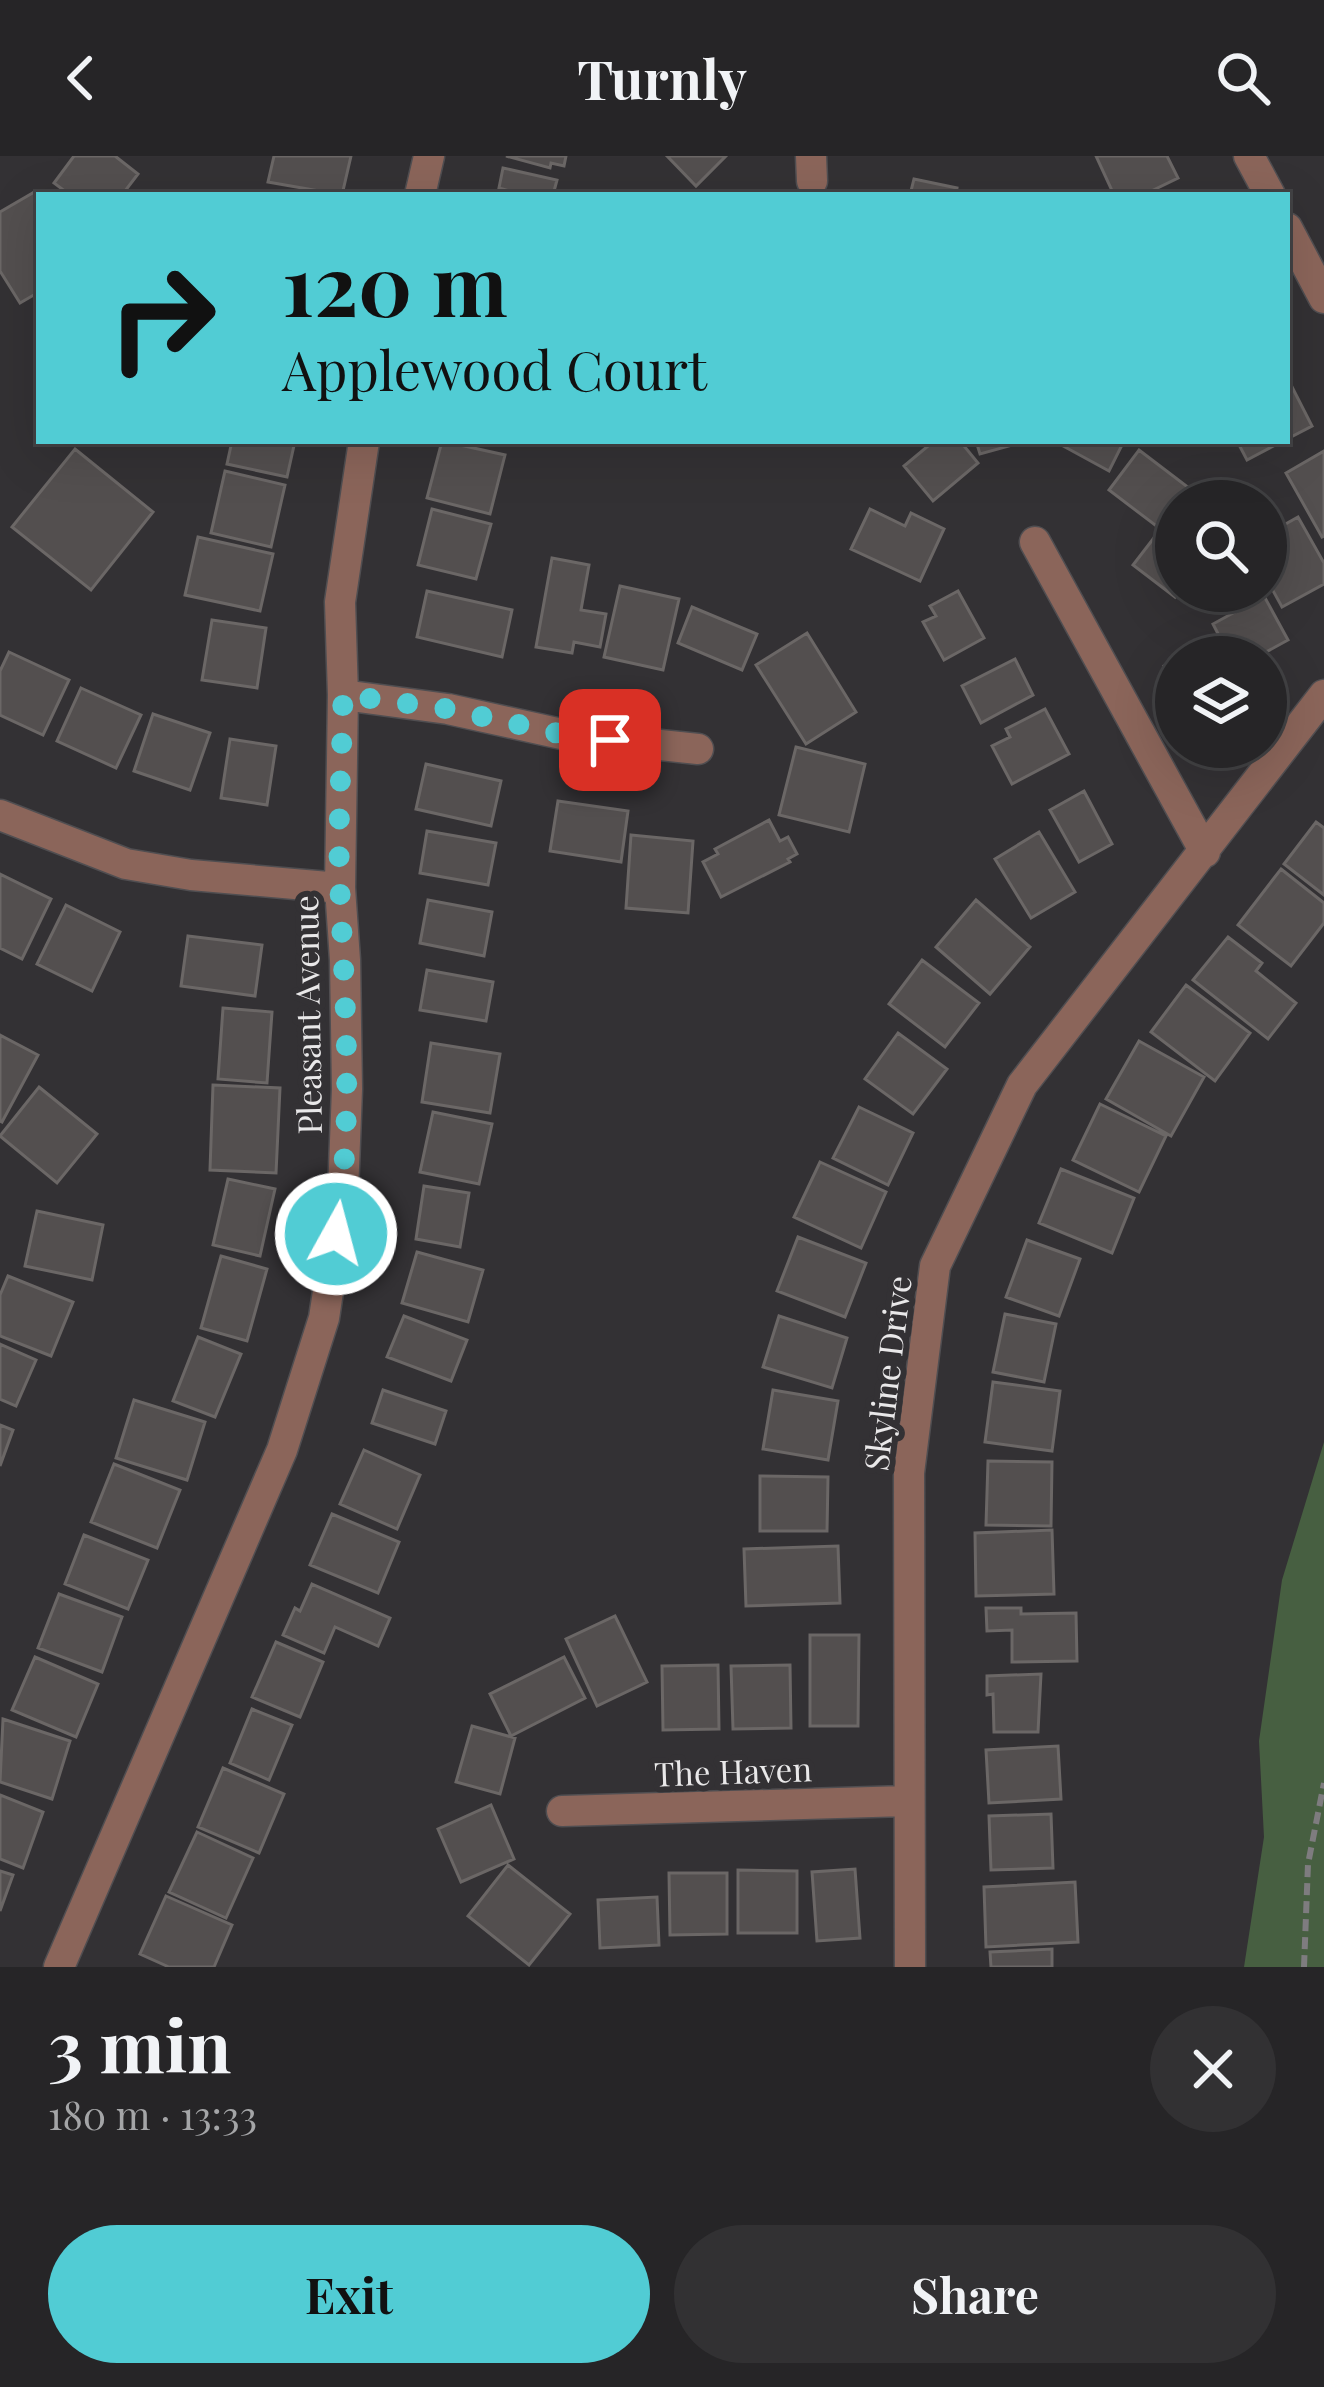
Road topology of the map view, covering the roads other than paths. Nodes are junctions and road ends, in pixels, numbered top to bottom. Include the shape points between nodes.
1 (429, 156) edge
2 (1249, 156) edge
3 (421, 192) edge
4 (1268, 192) edge
5 (1290, 234) edge
6 (1324, 298) edge
7 (364, 444) edge
8 (1035, 542) dead end
9 (343, 695) junction
10 (1324, 695) edge
11 (698, 749) dead end
12 (0, 815) edge
13 (1205, 852) junction
14 (340, 888) junction
15 (907, 1801) junction
16 (562, 1811) dead end
17 (59, 1967) edge
18 (910, 1967) edge

1 - 3 street
2 - 4 street
5 - 6 street
7 - 9 street, Pleasant Avenue via 340,602
8 - 13 street
9 - 11 street via 566,735
9 - 14 street, Pleasant Avenue
10 - 13 street, Skyline Drive
12 - 14 street via 126,864
13 - 15 street, Skyline Drive via 1022,1085 934,1266 909,1473
14 - 17 street, Pleasant Avenue via 344,1172 323,1318 282,1450
15 - 16 street, The Haven
15 - 18 street, Skyline Drive

